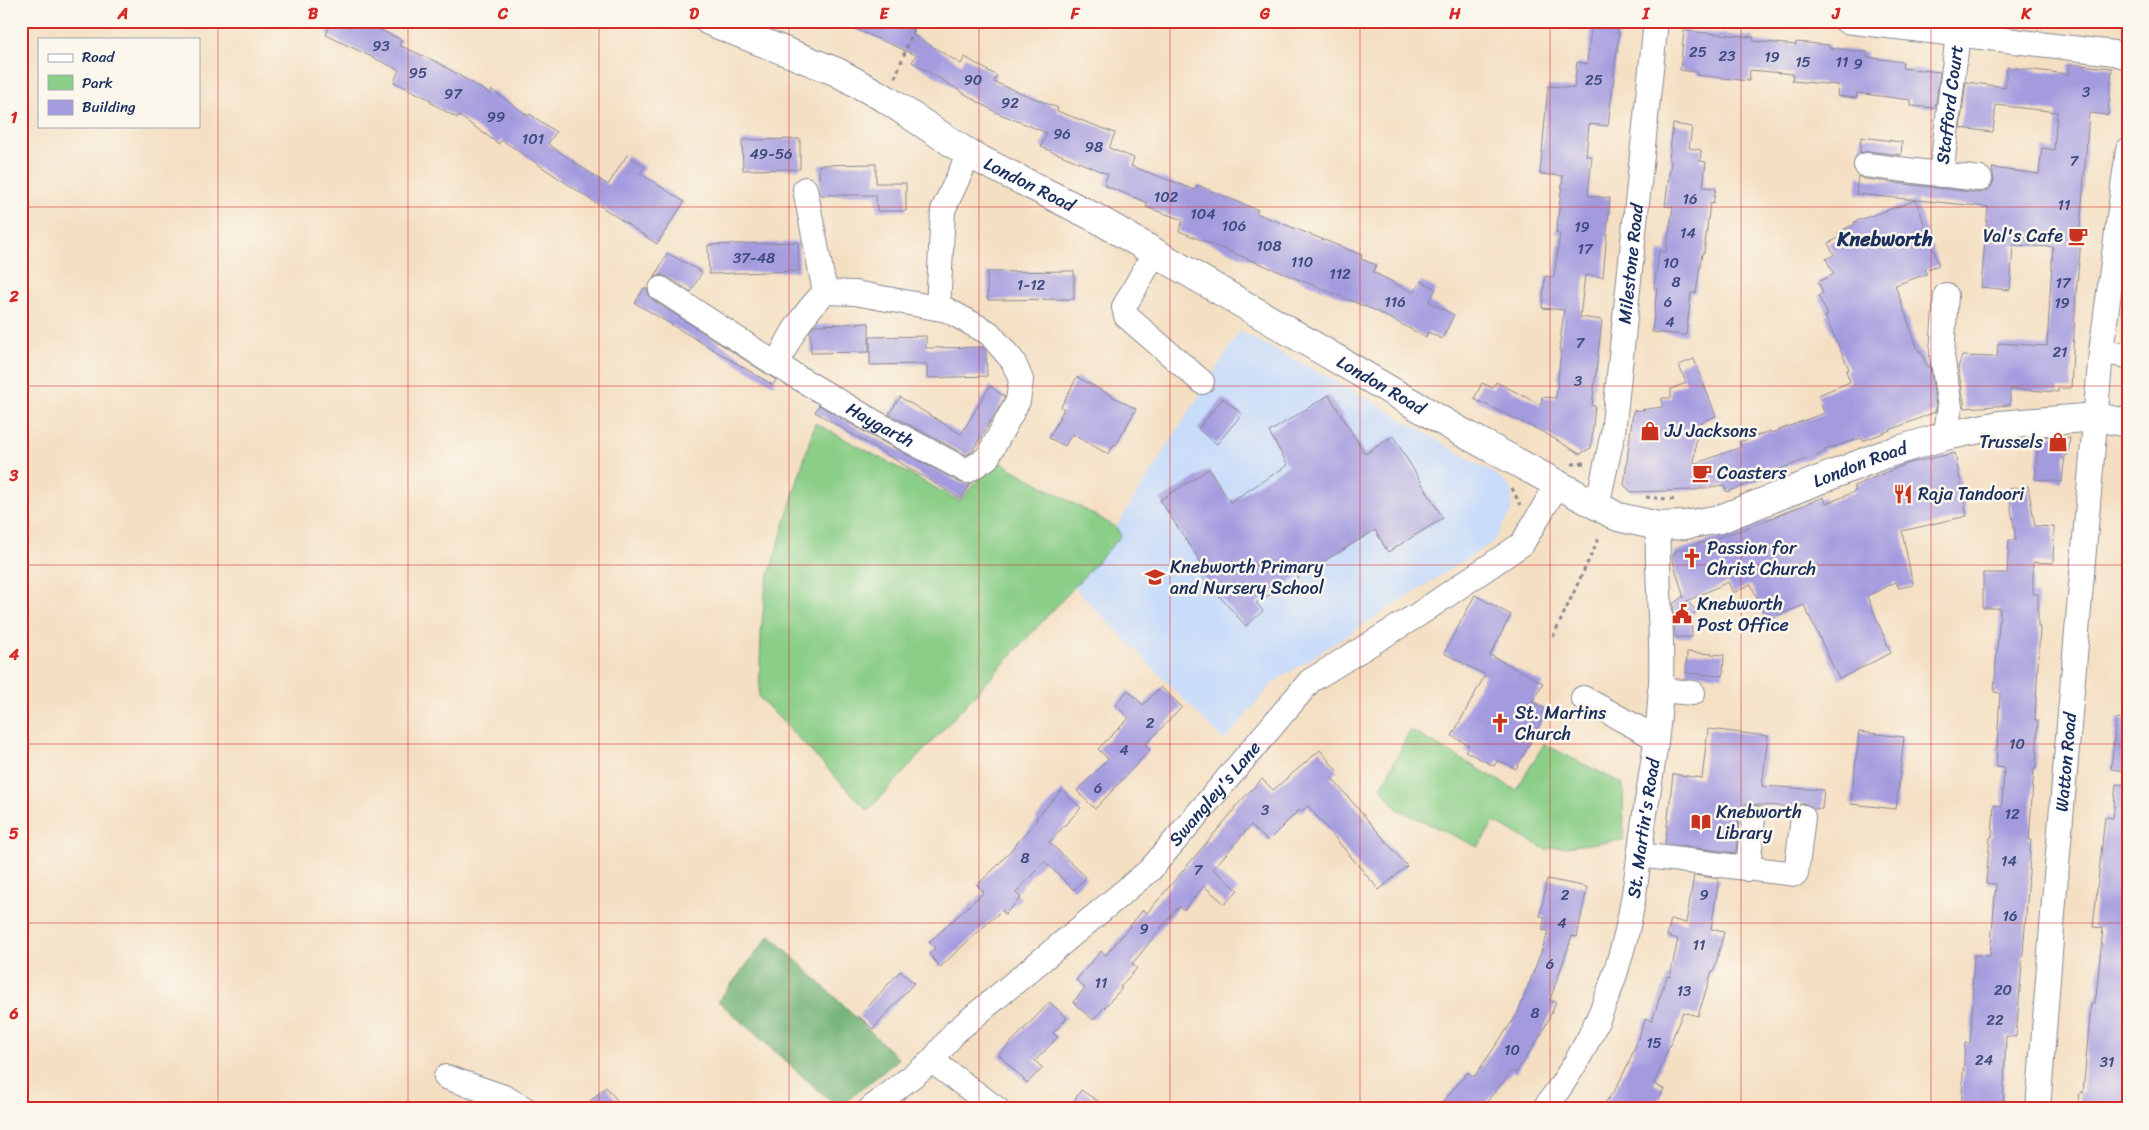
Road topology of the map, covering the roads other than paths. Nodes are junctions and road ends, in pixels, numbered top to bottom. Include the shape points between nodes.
1 (709, 21) edge
2 (1656, 21) edge
3 (1846, 21) edge
4 (1958, 34) junction
5 (2128, 57) edge
6 (2128, 150) edge
7 (969, 154) junction
8 (1866, 165) dead end
9 (1941, 175) junction
10 (1980, 179) dead end
11 (805, 189) dead end
12 (1155, 252) junction
13 (661, 289) dead end
14 (824, 292) junction
15 (1946, 295) dead end
16 (938, 308) junction
17 (2101, 352) junction
18 (2128, 356) edge
19 (777, 364) junction
20 (1202, 382) dead end
21 (2096, 417) junction
22 (2128, 423) edge
23 (1945, 436) junction
24 (1557, 484) junction
25 (1597, 506) junction
26 (1658, 526) junction
27 (1660, 690) junction
28 (1693, 693) dead end
29 (1583, 698) dead end
30 (1656, 738) junction
31 (1802, 817) dead end
32 (1754, 818) dead end
33 (1639, 855) junction
34 (1748, 869) junction
35 (932, 1062) junction
36 (446, 1077) dead end
37 (525, 1109) edge
38 (870, 1109) edge
39 (996, 1109) edge
40 (1544, 1109) edge
41 (2038, 1109) edge

1 - 7 main road, London Road via 837,72 886,99
2 - 25 street, Milestone Road via 1613,433
3 - 4 street
4 - 5 street
4 - 9 street, Stafford Court
6 - 17 street, Watton Road
7 - 12 main road, London Road via 1096,218
7 - 16 street via 943,210
8 - 9 street
9 - 10 street
11 - 14 street
12 - 20 street via 1124,307 1126,316
12 - 24 main road, London Road via 1456,429
13 - 19 street
14 - 16 street, Haygarth via 855,293
14 - 19 street via 790,334
15 - 23 street via 1942,355 1950,407
16 - 19 street, Haygarth via 989,333 1013,361 1020,380 1018,401 987,458 967,471 874,422
17 - 18 street
17 - 21 street, Watton Road
21 - 22 main road, London Road
21 - 23 main road, London Road via 2000,425
21 - 41 street, Watton Road
23 - 26 main road, London Road via 1885,454 1720,519
24 - 25 main road, London Road
24 - 35 street, Swangley's Lane via 1522,544 1419,614 1310,681 1150,870 955,1032
25 - 26 main road, London Road via 1618,517
26 - 27 street, St. Martin's Road
27 - 28 street
27 - 30 street, St. Martin's Road
29 - 30 street
30 - 33 street, St. Martin's Road
31 - 34 street via 1796,874
32 - 34 street
33 - 34 street
33 - 40 street, St. Martin's Road via 1623,949 1612,987 1593,1031
35 - 38 street, Swangley's Lane
35 - 39 street
36 - 37 street via 504,1097

